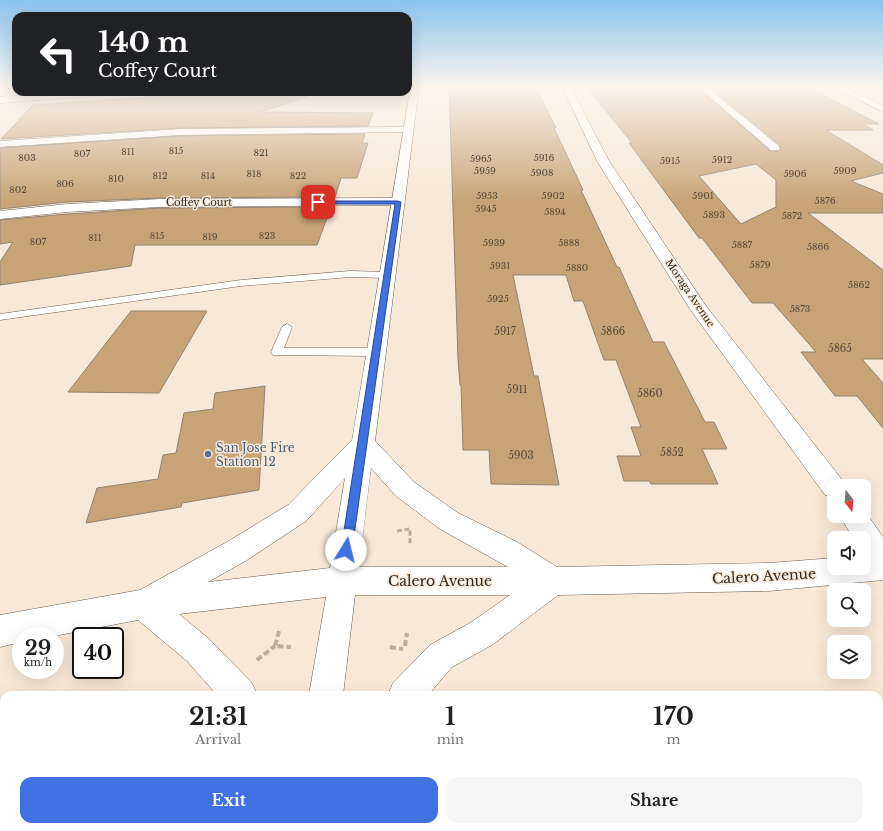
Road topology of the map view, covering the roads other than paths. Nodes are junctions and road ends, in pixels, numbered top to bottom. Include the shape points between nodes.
1 (409, 125) edge
2 (585, 125) edge
3 (747, 125) edge
4 (408, 130) junction
5 (0, 144) edge
6 (775, 148) dead end
7 (398, 202) junction
8 (0, 215) edge
9 (387, 275) junction
10 (0, 317) edge
11 (287, 326) dead end
12 (376, 352) junction
13 (363, 443) junction
14 (827, 479) edge
15 (858, 523) edge
16 (883, 560) edge
17 (883, 567) edge
18 (342, 581) junction
19 (553, 581) junction
20 (143, 604) junction
21 (0, 631) edge
22 (236, 691) edge
23 (327, 691) edge
24 (410, 691) edge

1 - 4 street
2 - 14 street, Moraga Avenue via 604,162 699,309
3 - 6 street
4 - 5 street via 180,132
4 - 7 street
7 - 8 street, Coffey Court via 160,202
7 - 9 street
9 - 10 lane via 350,274 241,283
9 - 12 street
11 - 12 lane via 277,352
12 - 13 street
13 - 18 street
13 - 19 street via 405,489 449,521 508,551
13 - 20 street via 297,513 237,551
15 - 16 street
17 - 19 street, Calero Avenue via 769,577
18 - 19 street, Calero Avenue
18 - 20 street, Calero Avenue
18 - 23 street
19 - 24 street via 481,634 441,656
20 - 21 street, Calero Avenue
20 - 22 street via 198,650

